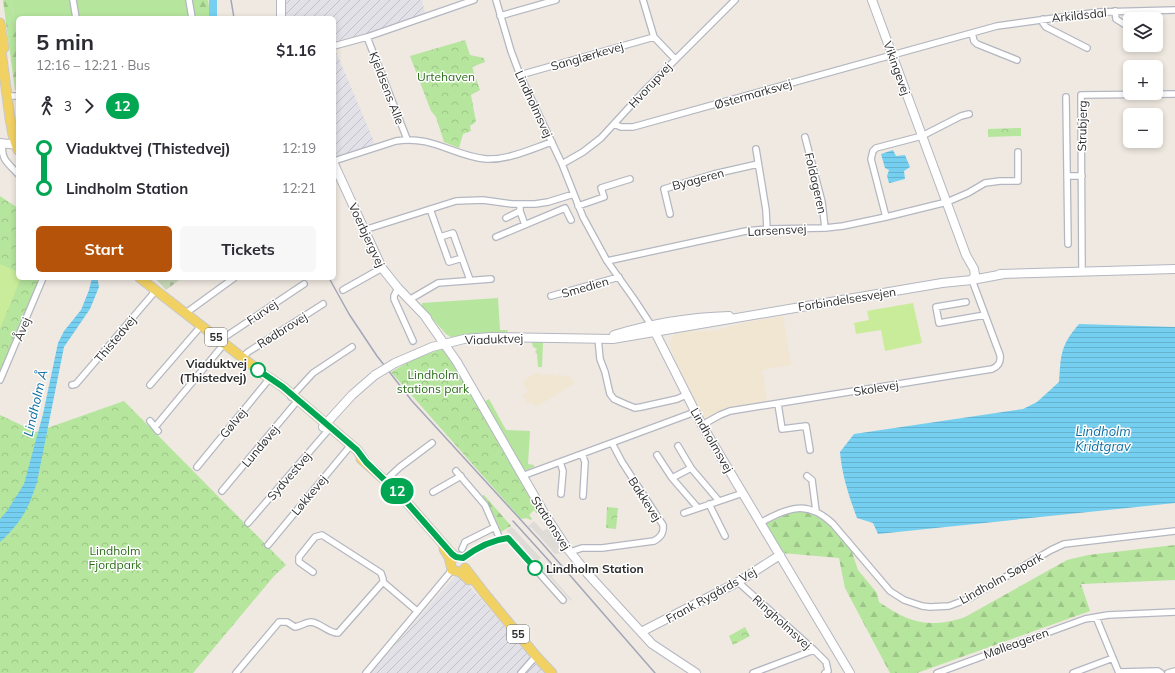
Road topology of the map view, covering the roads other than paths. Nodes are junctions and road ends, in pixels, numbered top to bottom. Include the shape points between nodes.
1 (73, 0) edge
2 (189, 0) edge
3 (281, 0) edge
4 (474, 0) edge
5 (496, 0) edge
6 (529, 0) edge
7 (556, 0) edge
8 (643, 0) edge
9 (734, 0) edge
10 (872, 0) edge
11 (531, 7) junction
12 (1175, 10) edge
13 (1115, 11) junction
14 (76, 16) edge
15 (192, 16) edge
16 (281, 16) edge
17 (500, 16) junction
18 (1042, 19) junction
19 (0, 23) edge
20 (1123, 24) edge
21 (972, 32) junction
22 (366, 37) junction
23 (654, 37) junction
24 (0, 43) edge
25 (336, 45) edge
26 (1087, 48) dead end
27 (892, 55) junction
28 (675, 59) junction
29 (1017, 60) dead end
30 (520, 75) junction
31 (1175, 94) edge
32 (12, 96) edge
33 (1066, 97) dead end
34 (969, 114) dead end
35 (16, 116) edge
36 (614, 124) junction
37 (922, 136) junction
38 (805, 137) dead end
39 (407, 139) junction
40 (552, 142) junction
41 (1, 144) edge
42 (16, 144) edge
43 (16, 147) edge
44 (756, 149) dead end
45 (1018, 152) dead end
46 (336, 161) edge
47 (562, 164) junction
48 (758, 164) junction
49 (336, 167) edge
50 (16, 172) edge
51 (1067, 176) junction
52 (1082, 176) junction
53 (630, 179) dead end
54 (574, 194) junction
55 (947, 202) junction
56 (520, 205) junction
57 (578, 206) junction
58 (430, 209) junction
59 (520, 211) junction
60 (670, 214) dead end
61 (886, 217) junction
62 (506, 218) dead end
63 (571, 220) dead end
64 (525, 225) junction
65 (825, 228) junction
66 (767, 229) junction
67 (364, 230) junction
68 (440, 237) junction
69 (496, 237) dead end
70 (1068, 244) dead end
71 (462, 258) junction
72 (607, 261) junction
73 (382, 268) junction
74 (1175, 270) edge
75 (1082, 271) junction
76 (619, 277) junction
77 (972, 277) junction
78 (491, 279) dead end
79 (42, 280) edge
80 (142, 280) edge
81 (231, 280) edge
82 (470, 280) junction
83 (304, 284) dead end
84 (398, 288) junction
85 (155, 290) junction
86 (343, 290) dead end
87 (552, 296) dead end
88 (409, 300) junction
89 (966, 302) dead end
90 (323, 304) dead end
91 (186, 314) junction
92 (985, 315) junction
93 (201, 326) junction
94 (653, 329) junction
95 (598, 338) junction
96 (413, 341) dead end
97 (223, 343) junction
98 (447, 343) junction
99 (352, 347) dead end
100 (242, 358) junction
101 (267, 377) junction
102 (0, 380) edge
103 (72, 385) dead end
104 (150, 385) dead end
105 (686, 394) junction
106 (294, 399) junction
107 (778, 404) junction
108 (695, 412) junction
109 (150, 421) dead end
110 (702, 425) junction
111 (326, 428) junction
112 (432, 443) dead end
113 (612, 443) junction
114 (678, 446) dead end
115 (349, 447) junction
116 (810, 450) dead end
117 (582, 454) junction
118 (657, 455) dead end
119 (560, 462) junction
120 (197, 467) dead end
121 (691, 468) junction
122 (456, 471) dead end
123 (461, 476) junction
124 (522, 476) junction
125 (807, 476) dead end
126 (672, 478) junction
127 (386, 480) junction
128 (222, 491) dead end
129 (433, 492) dead end
130 (743, 493) junction
131 (561, 494) dead end
132 (583, 496) dead end
133 (719, 501) junction
134 (709, 504) junction
135 (698, 508) junction
136 (816, 511) junction
137 (684, 513) dead end
138 (248, 523) dead end
139 (760, 523) junction
140 (494, 527) junction
141 (1175, 531) edge
142 (726, 536) dead end
143 (500, 539) junction
144 (268, 545) dead end
145 (570, 552) junction
146 (780, 555) junction
147 (458, 562) junction
148 (313, 572) dead end
149 (383, 582) junction
150 (738, 582) junction
151 (563, 600) dead end
152 (417, 611) junction
153 (1175, 612) edge
154 (1096, 617) junction
155 (641, 632) junction
156 (814, 650) junction
157 (536, 656) junction
158 (1113, 658) junction
159 (1175, 671) edge
160 (236, 673) edge
161 (366, 673) edge
162 (521, 673) edge
163 (552, 673) edge
164 (696, 673) edge
165 (753, 673) edge
166 (825, 673) edge
167 (850, 673) edge
168 (936, 673) edge
169 (1073, 673) edge
170 (1119, 673) edge
171 (1161, 673) edge
172 (1168, 673) edge

1 - 14 street
2 - 15 street
3 - 16 street
4 - 22 street
5 - 17 street, Lindholmsvej
6 - 11 street
7 - 11 street
8 - 23 street
9 - 28 street, Hvorupvej
10 - 27 street, Vikingevej
11 - 17 street
12 - 13 street, Arkildsdal
13 - 18 street, Arkildsdal
13 - 20 street, Arkildsdal via 1116,19
17 - 30 street, Lindholmsvej
18 - 21 street, Arkildsdal
18 - 26 street, Arkildsdal via 1046,27
19 - 32 main road
21 - 27 street, Arkildsdal
21 - 29 street via 977,44
22 - 25 street
22 - 39 street, Kjeldsens Alle
23 - 28 street
23 - 30 street, Sanglærkevej
24 - 32 main road
27 - 36 street, Østermarksvej via 633,127
27 - 37 street, Vikingevej
28 - 36 street, Hvorupvej
30 - 40 street, Lindholmsvej
31 - 52 street, Strubjerg via 1081,95
32 - 35 main road
32 - 42 main road via 13,135
33 - 51 street, Strubjerg
34 - 37 street
36 - 47 street, Hvorupvej via 592,146
37 - 55 street, Vikingevej
37 - 61 street via 873,151 871,159
38 - 65 street, Foldageren via 822,202
39 - 40 street via 431,142 485,159 508,157
39 - 46 street
40 - 47 street, Lindholmsvej
41 - 43 street
41 - 50 street via 3,158
44 - 48 street
45 - 55 street via 1018,181 991,181
47 - 54 street, Lindholmsvej
48 - 60 street, Byageren via 664,189
48 - 66 street
49 - 67 street, Voerbjergvej
51 - 52 street
51 - 70 street, Strubjerg
52 - 75 street, Strubjerg
53 - 57 street via 601,188 604,197
54 - 56 street via 548,202
54 - 57 street, Lindholmsvej
55 - 61 street, Larsensvej
55 - 77 street, Vikingevej
56 - 58 street via 471,200 456,201
56 - 59 street
57 - 72 street, Lindholmsvej
58 - 67 street
58 - 68 street
59 - 62 street
59 - 64 street
61 - 65 street, Larsensvej
63 - 64 street via 565,208
64 - 69 street
65 - 66 street, Larsensvej
66 - 72 street, Larsensvej via 746,231
67 - 73 street, Voerbjergvej
68 - 71 street via 449,262
68 - 71 street via 453,232
71 - 82 street
72 - 76 street, Lindholmsvej
73 - 84 street, Voerbjergvej
73 - 86 street
74 - 75 street, Forbindelsesvejen
75 - 77 street, Forbindelsesvejen
76 - 87 street, Smedien
76 - 94 street, Lindholmsvej
77 - 92 street, Skolevej
77 - 94 street, Forbindelsesvejen via 743,316 697,318
78 - 82 street
79 - 102 street, Åvej
80 - 85 main road, 55
81 - 91 street
82 - 88 street via 438,283
83 - 97 street, Furvej via 225,337
84 - 88 street, Voerbjergvej
84 - 96 street via 394,299
85 - 91 main road, 55
85 - 103 street, Thistedvej via 76,384
88 - 98 street, Voerbjergvej
89 - 92 street via 936,307 939,323
90 - 100 street, Rødbrovej
91 - 93 main road, 55
92 - 107 street, Skolevej via 1000,358 998,365 992,369
93 - 97 main road, 55
93 - 104 street
94 - 95 street, Viaduktvej
94 - 105 street, Lindholmsvej
95 - 98 street, Viaduktvej via 491,337
95 - 105 street via 600,358 610,394 614,399 641,408
97 - 100 main road, 55
97 - 109 street, Furvej via 157,429
98 - 111 street, Viaduktvej, bridge via 423,350 375,375 352,395
98 - 124 street, Stationsvej
99 - 106 street, Lundøvej via 313,373
100 - 101 main road, 55
101 - 106 main road, 55
101 - 120 street, Gølvej
105 - 108 street, Lindholmsvej
106 - 111 main road, 55
106 - 128 street, Lundøvej
107 - 110 street, Skolevej via 730,411
107 - 116 street via 782,429 806,426
108 - 110 street, Lindholmsvej
108 - 113 street
110 - 130 street, Lindholmsvej
111 - 115 main road, 55
111 - 138 street, Sydvestvej
112 - 127 street via 400,466
113 - 117 street
113 - 145 street, Bakkevej via 663,525 663,532 654,541 582,548
114 - 121 street
115 - 127 main road, 55
115 - 144 street, Løkkevej
117 - 119 street
117 - 132 street via 585,462
118 - 126 street
119 - 124 street
119 - 131 street via 563,471
121 - 126 street
121 - 133 street
122 - 123 street
123 - 129 street
123 - 140 street via 485,505
124 - 145 street, Stationsvej via 553,529
125 - 136 street via 812,480
126 - 135 street
127 - 147 main road, 55
130 - 133 street
130 - 139 street, Lindholmsvej
133 - 134 street
134 - 135 street
134 - 142 street
135 - 137 street
136 - 139 street, Lindholm Søpark via 788,509
136 - 141 street, Lindholm Søpark via 833,524 890,591 904,600 930,608 957,604 1064,544
139 - 146 street, Lindholmsvej
140 - 143 street
140 - 147 street via 465,542
143 - 147 street
143 - 151 street via 508,538
145 - 155 street, Stationsvej
146 - 150 street, Frank Rygårds Vej
146 - 167 street, Lindholmsvej
147 - 152 street
147 - 157 main road, 55
148 - 149 street via 298,560 315,537 322,535 381,572
149 - 152 street
149 - 160 street via 340,632 334,633 316,623 308,622 296,627 287,622 279,622
150 - 155 street, Frank Rygårds Vej
150 - 156 street, Ringholmsvej
152 - 161 street
153 - 154 street, Mølleageren
154 - 158 street
154 - 168 street, Mølleageren via 1073,622
155 - 164 street, Stationsvej via 660,651
156 - 165 street, Ringholmsvej
156 - 166 street via 826,662 828,671
157 - 162 street
157 - 163 main road, 55
158 - 169 street
158 - 170 street
159 - 172 street
170 - 171 street

